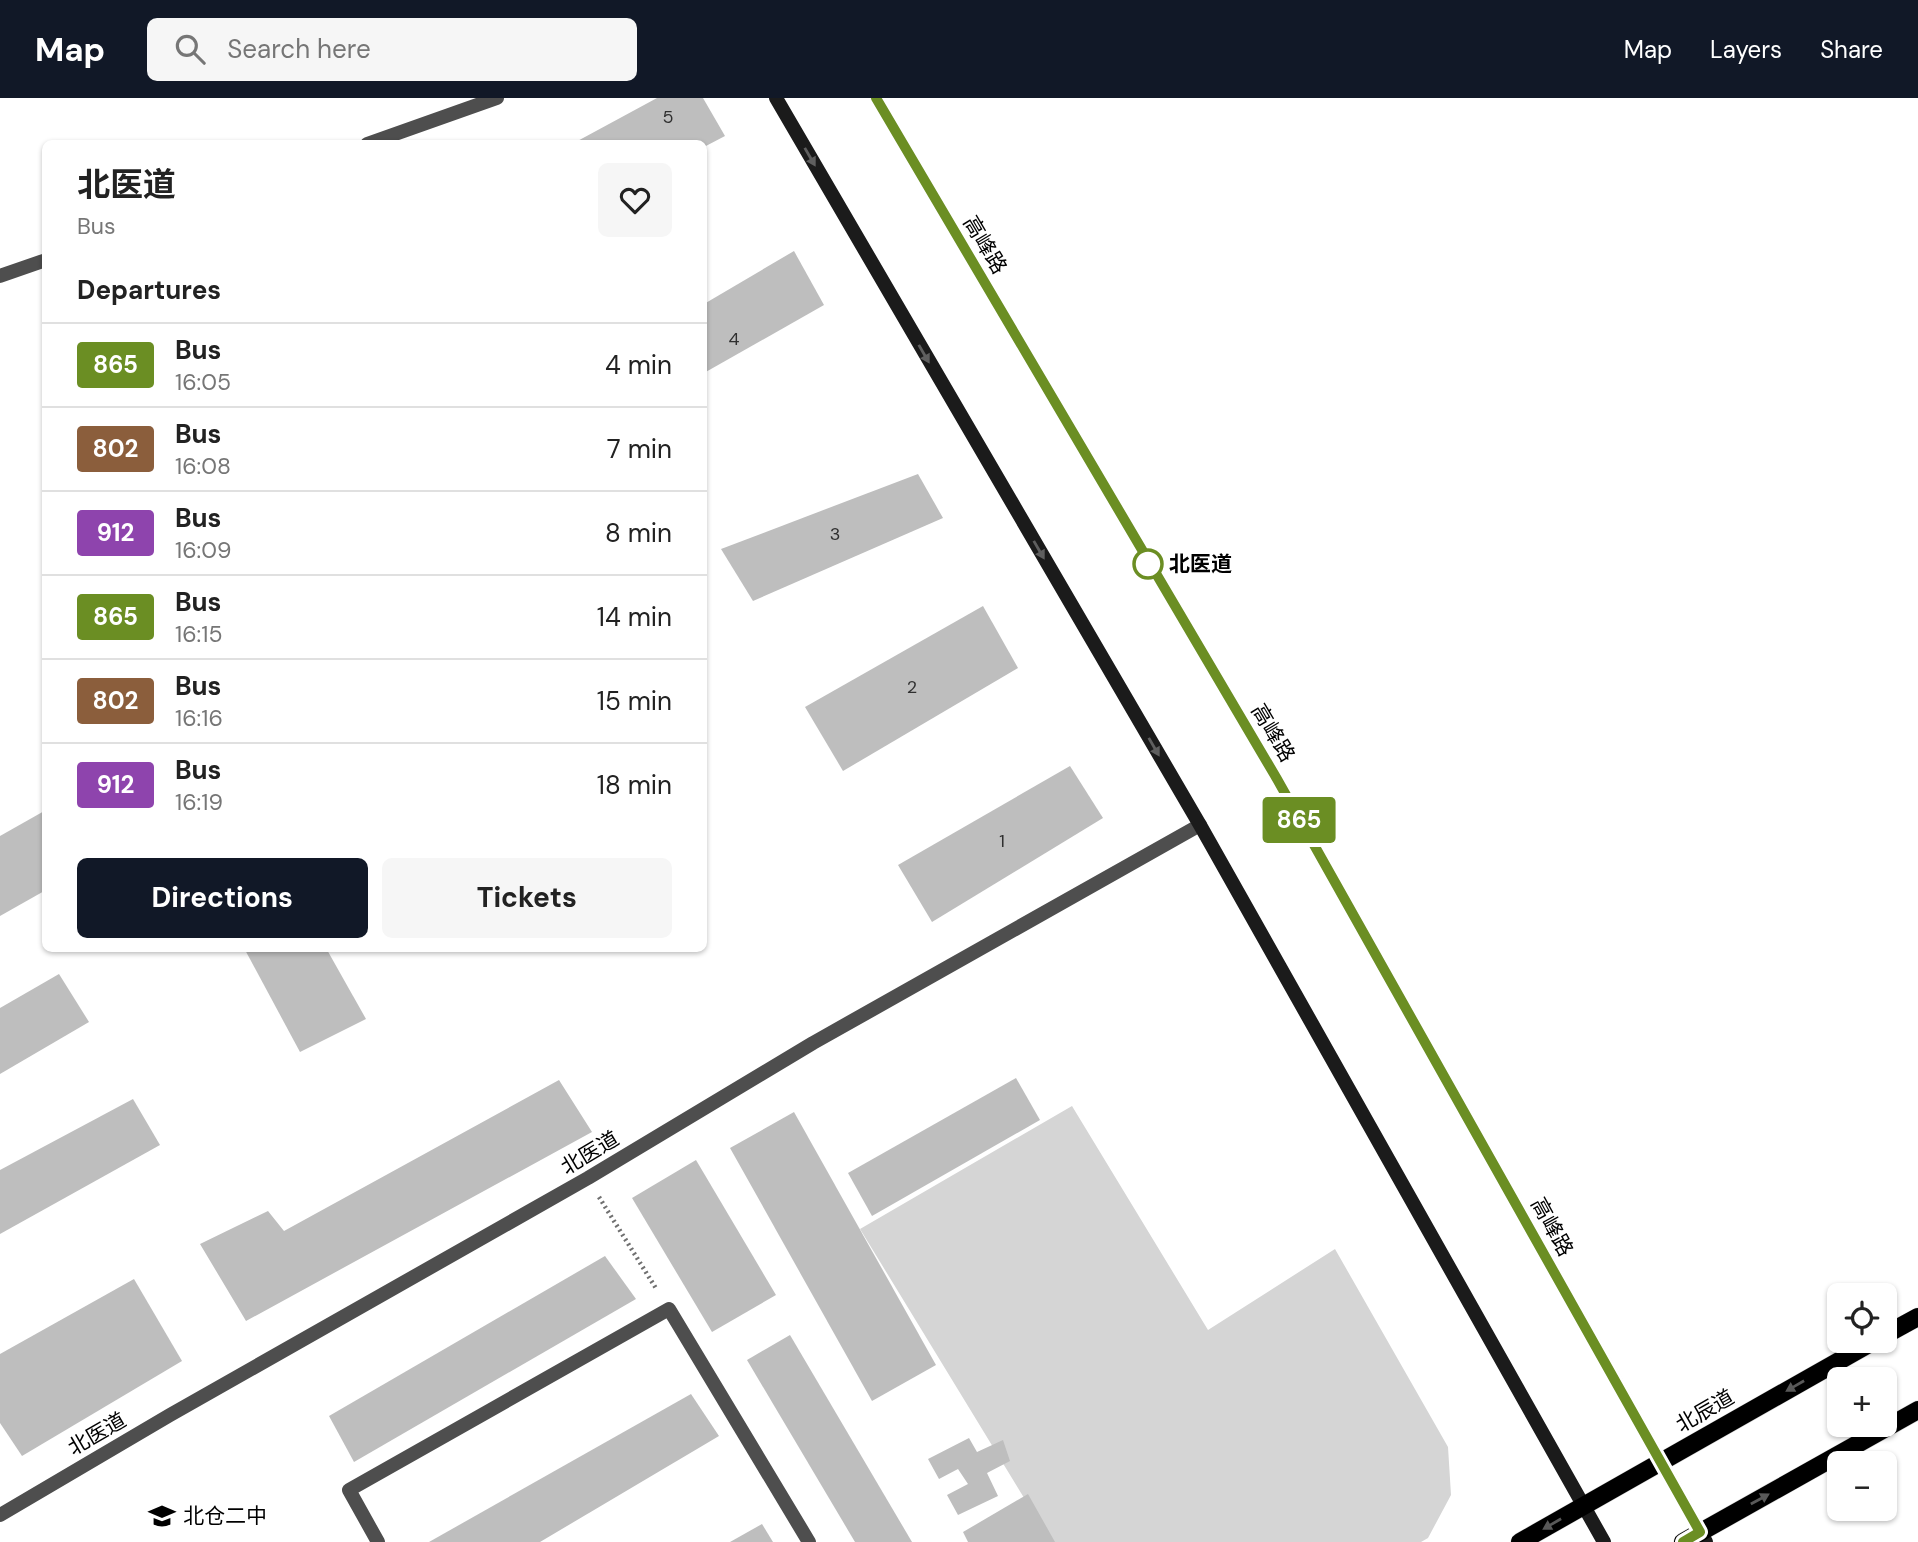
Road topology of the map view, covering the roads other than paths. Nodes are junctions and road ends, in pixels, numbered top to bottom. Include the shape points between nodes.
1 (497, 98) edge
2 (776, 98) edge
3 (876, 98) edge
4 (378, 140) edge
5 (42, 261) edge
6 (0, 276) edge
7 (1200, 825) junction
8 (1918, 1317) edge
9 (1897, 1328) edge
10 (1853, 1353) edge
11 (1918, 1410) edge
12 (1660, 1463) junction
13 (1584, 1505) junction
14 (0, 1515) edge
15 (1703, 1537) edge
16 (378, 1542) edge
17 (809, 1542) edge
18 (1520, 1542) edge
19 (1605, 1542) edge
20 (1683, 1542) edge

1 - 4 street
2 -> 7 main road
3 - 12 main road, 高峰路 via 1277,779
5 - 6 street
7 - 13 main road
7 - 14 street, 北医道 via 813,1043 588,1178
8 - 9 main road
10 -> 12 main road, 北辰道
15 -> 11 main road
12 - 13 main road, 北辰道
12 - 15 main road, 高峰路
13 -> 18 main road, 北辰道
13 - 19 main road
15 - 20 main road
16 - 17 street via 349,1490 669,1309

